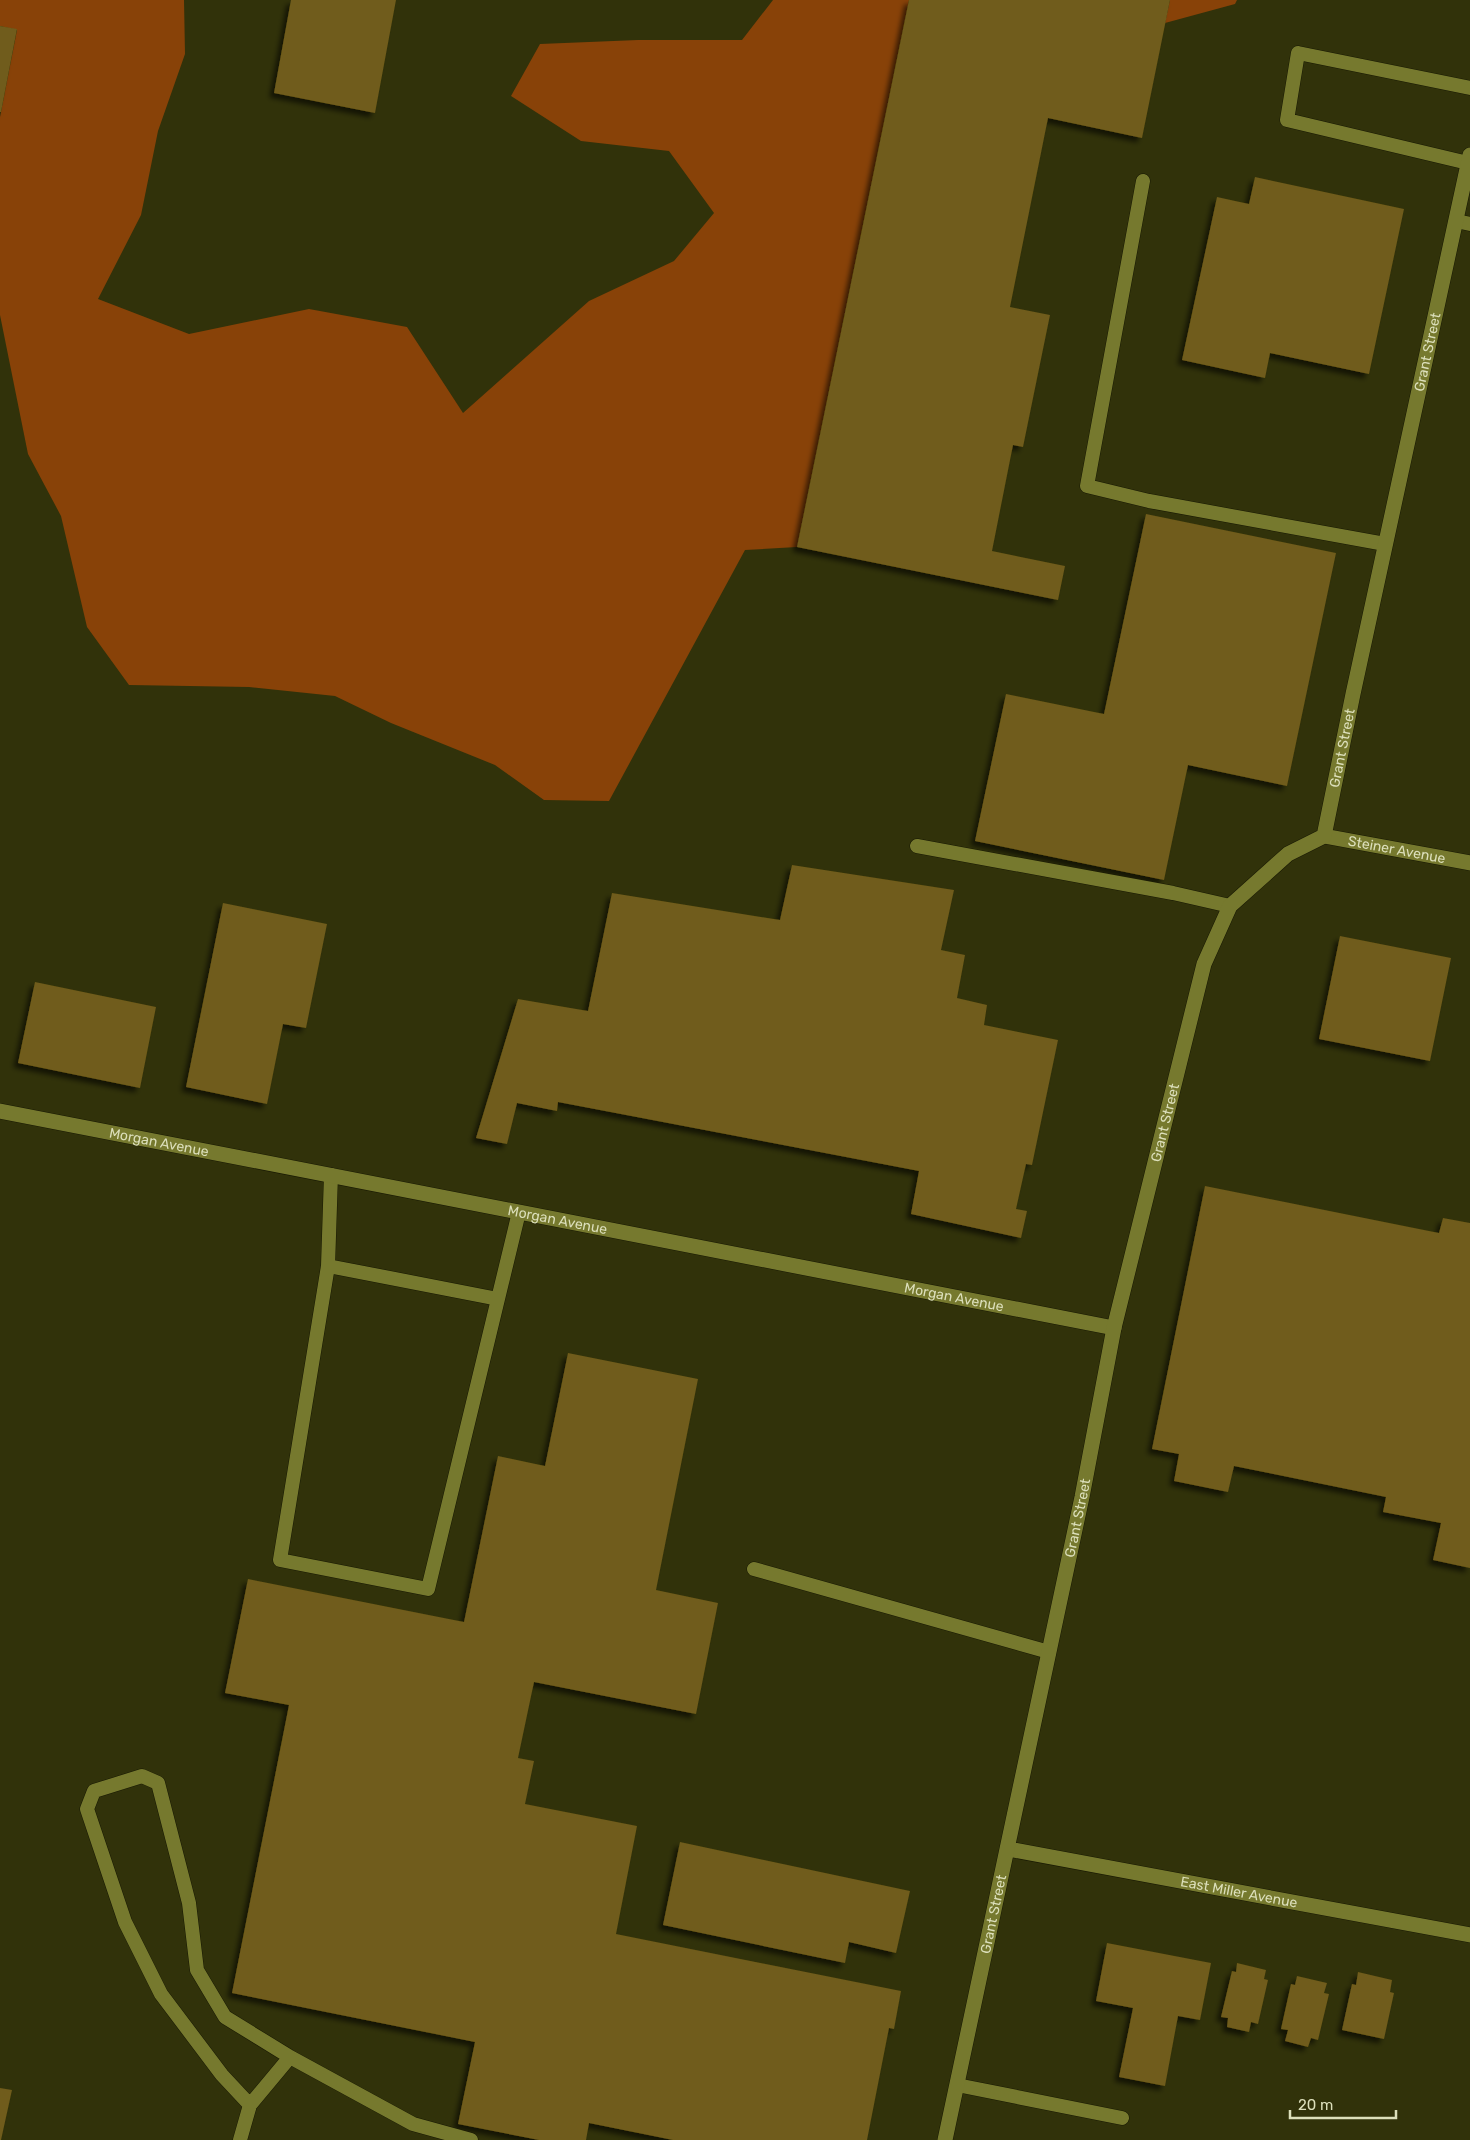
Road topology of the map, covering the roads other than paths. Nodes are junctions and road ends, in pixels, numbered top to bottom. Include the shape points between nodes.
1 (1470, 88) edge
2 (1469, 159) edge
3 (1142, 181) dead end
4 (1463, 222) edge
5 (1385, 544) junction
6 (1324, 836) junction
7 (917, 846) dead end
8 (1470, 863) edge
9 (1230, 906) junction
10 (0, 1111) edge
11 (330, 1175) junction
12 (519, 1212) junction
13 (328, 1266) junction
14 (498, 1299) junction
15 (1114, 1328) junction
16 (754, 1570) dead end
17 (1049, 1652) junction
18 (1008, 1849) junction
19 (1470, 1934) edge
20 (290, 2057) junction
21 (957, 2085) junction
22 (250, 2105) junction
23 (1122, 2118) dead end
24 (240, 2140) edge
25 (471, 2140) edge
26 (945, 2140) edge

1 - 2 lane via 1298,53 1287,120
2 - 4 street, Grant Street
3 - 5 lane via 1087,486 1149,501
4 - 5 street, Grant Street
5 - 6 street, Grant Street
6 - 8 street, Steiner Avenue
6 - 9 street, Grant Street via 1288,854
7 - 9 lane
9 - 15 street, Grant Street via 1204,964
10 - 11 street, Morgan Avenue
11 - 12 street, Morgan Avenue
11 - 13 lane
12 - 14 lane
12 - 15 street, Morgan Avenue
13 - 14 lane
13 - 14 lane via 280,1560 428,1589
15 - 17 street, Grant Street
16 - 17 lane
17 - 18 street, Grant Street
18 - 19 street, East Miller Avenue
18 - 21 street, Grant Street
20 - 22 lane
20 - 22 lane via 225,2017 197,1970 189,1903 158,1782 142,1776 94,1791 87,1809 126,1922 157,1986 222,2075
20 - 25 lane via 413,2124
21 - 23 lane
21 - 26 street, Grant Street
22 - 24 lane

